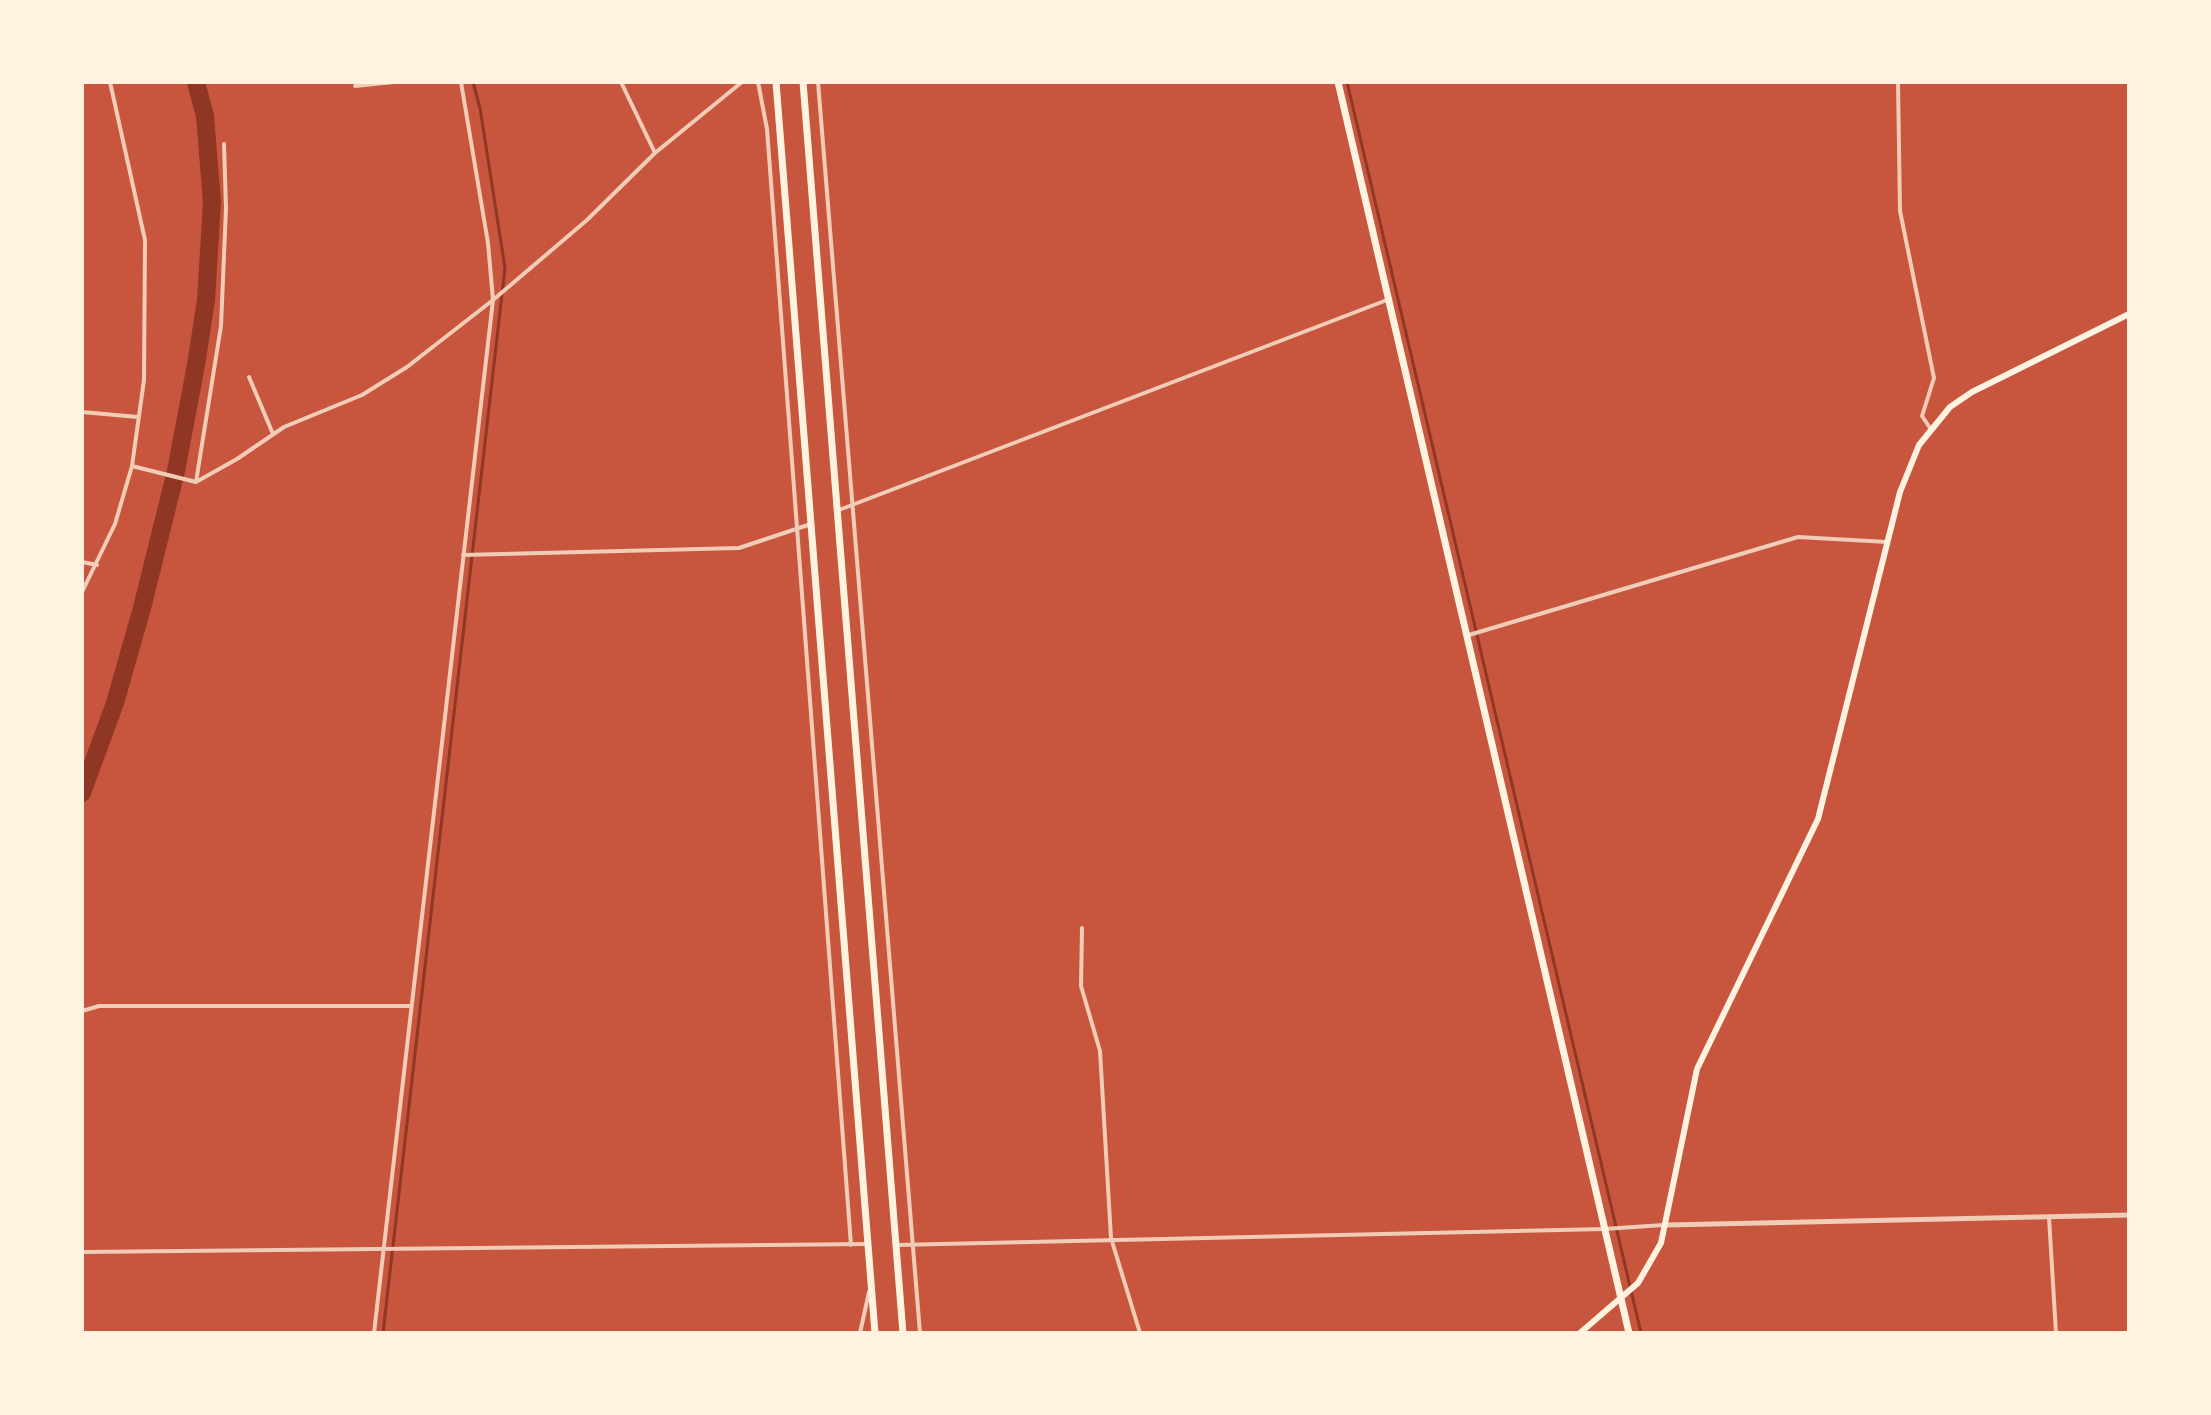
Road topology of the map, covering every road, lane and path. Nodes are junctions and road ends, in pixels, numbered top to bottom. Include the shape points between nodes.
1 (110, 82) edge
2 (394, 82) edge
3 (461, 82) edge
4 (621, 82) edge
5 (742, 82) edge
6 (758, 82) edge
7 (776, 82) edge
8 (803, 82) edge
9 (818, 82) edge
10 (1338, 82) edge
11 (1898, 82) edge
12 (355, 86) dead end
13 (819, 111) junction
14 (805, 112) junction
15 (224, 144) dead end
16 (768, 145) junction
17 (780, 145) junction
18 (655, 153) junction
19 (493, 300) junction
20 (1388, 300) junction
21 (2129, 314) edge
22 (249, 377) dead end
23 (82, 412) edge
24 (138, 417) junction
25 (1930, 428) junction
26 (273, 434) junction
27 (132, 466) junction
28 (196, 482) junction
29 (853, 504) junction
30 (837, 511) junction
31 (811, 524) junction
32 (795, 530) junction
33 (1887, 542) junction
34 (463, 555) junction
35 (82, 562) edge
36 (97, 565) junction
37 (82, 592) edge
38 (1469, 635) junction
39 (1082, 928) dead end
40 (410, 1006) junction
41 (82, 1011) edge
42 (2129, 1215) edge
43 (2049, 1217) junction
44 (1667, 1225) junction
45 (1604, 1229) junction
46 (1111, 1238) junction
47 (868, 1244) junction
48 (851, 1245) junction
49 (895, 1245) junction
50 (912, 1245) junction
51 (384, 1250) junction
52 (82, 1252) edge
53 (871, 1286) junction
54 (1621, 1301) junction
55 (374, 1333) edge
56 (860, 1333) edge
57 (875, 1333) edge
58 (903, 1333) edge
59 (920, 1333) edge
60 (1140, 1333) edge
61 (1580, 1333) edge
62 (1629, 1333) edge
63 (2056, 1333) edge

1 - 24 street via 145,240 144,380
2 - 12 street
3 - 19 street
4 - 18 street
5 - 18 street
6 - 16 street
7 - 17 main road
8 - 14 main road
9 - 13 street
10 - 20 main road
11 - 25 street via 1900,211 1934,378 1922,416
13 - 14 street
13 - 29 street
14 - 30 main road
15 - 28 street via 221,326
16 - 17 street
16 - 32 street
17 - 31 main road
18 - 19 street
19 - 26 street via 362,395
19 - 34 street
20 - 29 street
20 - 38 main road
21 - 25 main road via 1972,392
22 - 26 street
23 - 24 street
24 - 27 street
25 - 33 main road via 1908,466
26 - 28 street
27 - 28 street
27 - 36 street
29 - 30 street
29 - 50 street
30 - 49 main road
31 - 32 street
31 - 47 main road
32 - 34 street via 739,548
32 - 48 street
33 - 38 street via 1798,537
33 - 44 main road via 1818,819 1697,1069
34 - 40 street
35 - 36 street
36 - 37 street
38 - 45 main road
39 - 46 street via 1081,986 1100,1051
40 - 41 street via 99,1006
40 - 51 street
42 - 43 street
43 - 44 street
43 - 63 street
44 - 45 street
44 - 54 main road via 1654,1260
45 - 46 street
45 - 54 main road
46 - 50 street
46 - 60 street
47 - 48 street
47 - 53 main road
48 - 51 street
49 - 50 street
49 - 58 main road
50 - 59 street
51 - 52 street
51 - 55 street
53 - 56 street
53 - 57 main road
54 - 61 main road
54 - 62 main road

